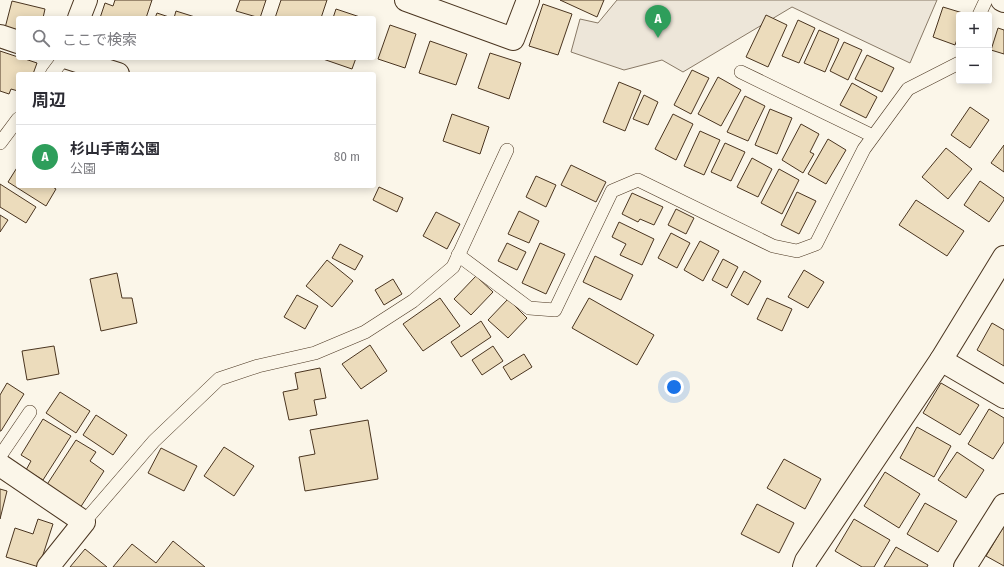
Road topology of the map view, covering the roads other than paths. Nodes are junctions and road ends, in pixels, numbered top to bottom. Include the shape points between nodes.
1 (86, 0) edge
2 (406, 0) edge
3 (528, 0) edge
4 (986, 0) edge
5 (980, 12) edge
6 (80, 16) edge
7 (0, 36) edge
8 (16, 41) edge
9 (62, 60) edge
10 (74, 60) edge
11 (956, 65) edge
12 (54, 72) edge
13 (112, 72) edge
14 (741, 72) dead end
15 (16, 122) edge
16 (873, 136) junction
17 (0, 143) edge
18 (506, 150) dead end
19 (458, 255) junction
20 (1004, 257) edge
21 (941, 360) junction
22 (1004, 397) edge
23 (30, 412) dead end
24 (0, 456) edge
25 (0, 466) edge
26 (1004, 504) edge
27 (84, 522) junction
28 (48, 567) edge
29 (804, 567) edge
30 (965, 567) edge

1 - 6 street
2 - 3 street via 513,39
4 - 5 lane
7 - 8 street
9 - 12 lane
10 - 13 street
11 - 16 lane via 908,89
14 - 16 lane
15 - 17 lane
16 - 19 lane via 816,244 797,251 773,246 638,180 612,191 555,310 529,308
18 - 19 lane
19 - 27 lane via 453,267 413,301 365,332 315,353 258,366 219,379 154,441
20 - 21 street
21 - 22 street
21 - 29 street
23 - 24 lane
25 - 27 street
26 - 30 street
27 - 28 street

